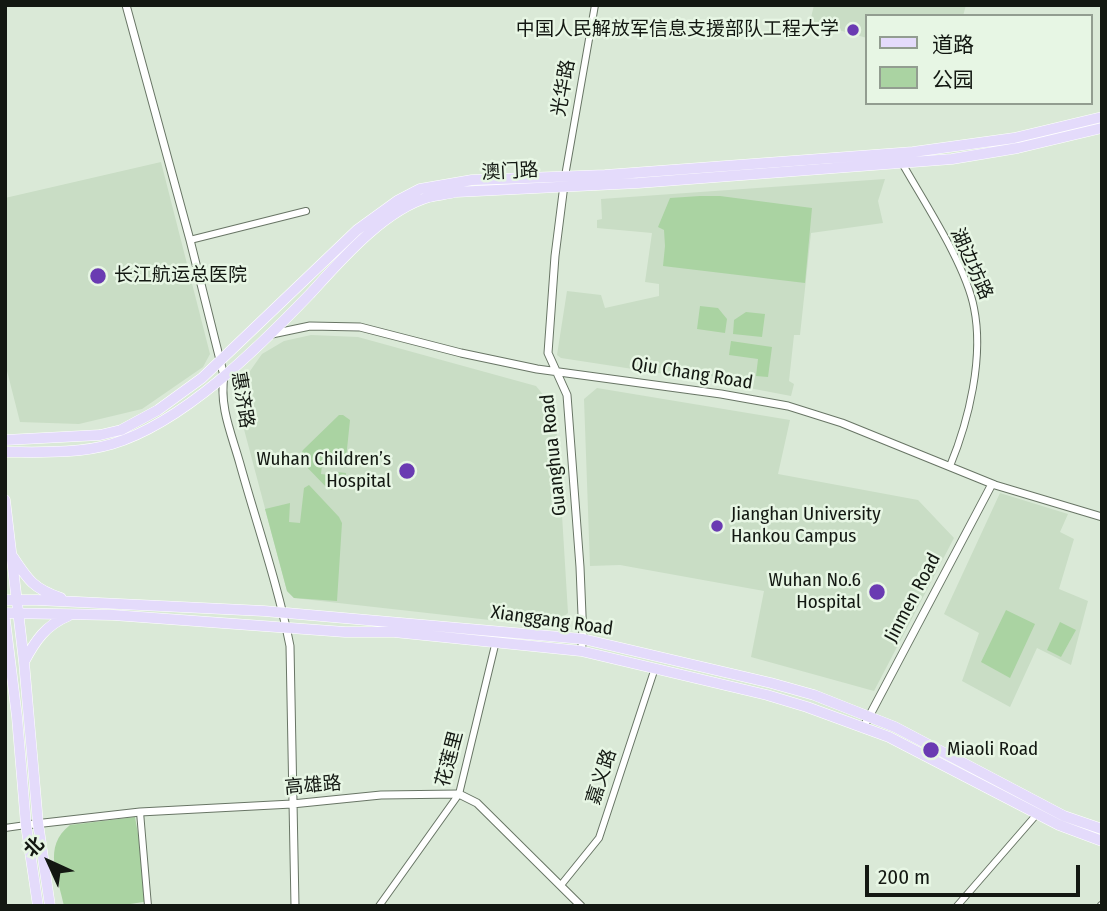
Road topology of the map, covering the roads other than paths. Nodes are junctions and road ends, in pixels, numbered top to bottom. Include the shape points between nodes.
1 (125, 5) edge
2 (594, 5) edge
3 (1102, 117) edge
4 (1102, 128) edge
5 (902, 163) junction
6 (565, 181) junction
7 (306, 211) dead end
8 (190, 240) junction
9 (265, 337) junction
10 (219, 362) junction
11 (558, 372) junction
12 (224, 376) junction
13 (5, 440) edge
14 (5, 452) edge
15 (950, 466) junction
16 (992, 484) junction
17 (5, 500) edge
18 (1102, 517) edge
19 (11, 555) junction
20 (5, 600) edge
21 (17, 600) junction
22 (71, 602) junction
23 (5, 613) edge
24 (18, 613) junction
25 (283, 613) junction
26 (70, 615) junction
27 (5, 620) edge
28 (286, 627) junction
29 (583, 639) junction
30 (496, 641) junction
31 (581, 651) junction
32 (24, 662) junction
33 (655, 668) junction
34 (868, 717) junction
35 (863, 728) junction
36 (459, 794) junction
37 (292, 804) junction
38 (140, 812) junction
39 (1037, 814) junction
40 (32, 824) junction
41 (5, 828) edge
42 (1102, 829) edge
43 (1102, 841) edge
44 (561, 885) junction
45 (38, 906) edge
46 (50, 906) edge
47 (148, 906) edge
48 (295, 906) edge
49 (379, 906) edge
50 (581, 906) edge
51 (957, 906) edge

1 - 8 street, 惠济路
2 - 6 street, 光华路
3 - 6 main road, 澳门路 via 1014,138 913,152
4 - 5 main road, 澳门路 via 970,156
5 - 6 main road, 澳门路
5 - 15 street, 湖边坊路 via 952,253 974,305 978,338 972,388 963,434
6 - 9 main road, 澳门路 via 456,192 428,197 404,209 350,251
6 - 10 main road, 澳门路 via 444,183 397,201 357,230
6 - 11 street, Guanghua Road via 548,353
7 - 8 street
8 - 10 street, 惠济路
9 - 11 street, Qiu Chang Road via 310,326 360,327
9 - 12 main road, 澳门路
10 - 12 street, 惠济路
10 - 13 main road, 澳门路 via 182,394 121,429 82,438
11 - 15 street, Qiu Chang Road via 788,406
11 - 29 street, Guanghua Road via 567,395
12 - 14 main road, 澳门路 via 175,414 113,444 56,452
12 - 25 street, 惠济路 via 221,391 227,424
15 - 16 street, Qiu Chang Road
16 - 18 street, Qiu Chang Road
16 - 34 street, Jinmen Road
17 - 19 main road
19 - 21 main road
19 - 22 main road via 29,582
20 - 21 main road, Xianggang Road
21 - 22 main road, Xianggang Road
21 - 24 main road
22 - 25 main road, Xianggang Road
23 - 24 main road, Xianggang Road
24 - 26 main road, Xianggang Road
24 - 32 main road
25 - 28 street, 惠济路
25 - 29 main road, Xianggang Road
26 - 28 main road, Xianggang Road
26 - 32 main road via 41,634
27 - 40 main road
28 - 30 main road, Xianggang Road
28 - 37 street, 惠济路
29 - 31 street, Guanghua Road
29 - 34 main road, Xianggang Road via 771,683
30 - 31 main road, Xianggang Road
30 - 36 street, 花莲里
31 - 33 main road, Xianggang Road
32 - 40 main road
33 - 35 main road, Xianggang Road via 767,695
33 - 44 street, 嘉义路 via 599,838
34 - 35 street, Jinmen Road
34 - 42 main road, Xianggang Road via 1064,816
35 - 39 main road, Xianggang Road via 890,737
36 - 37 street, 高雄路 via 382,795
36 - 44 street via 477,803
36 - 49 street, 花莲里
37 - 38 street, 高雄路
37 - 48 street, 惠济路
38 - 40 street, 高雄路
38 - 47 street
39 - 43 main road, Xianggang Road
39 - 51 street
40 - 41 street, 高雄路
40 - 45 main road
40 - 46 main road
44 - 50 street

